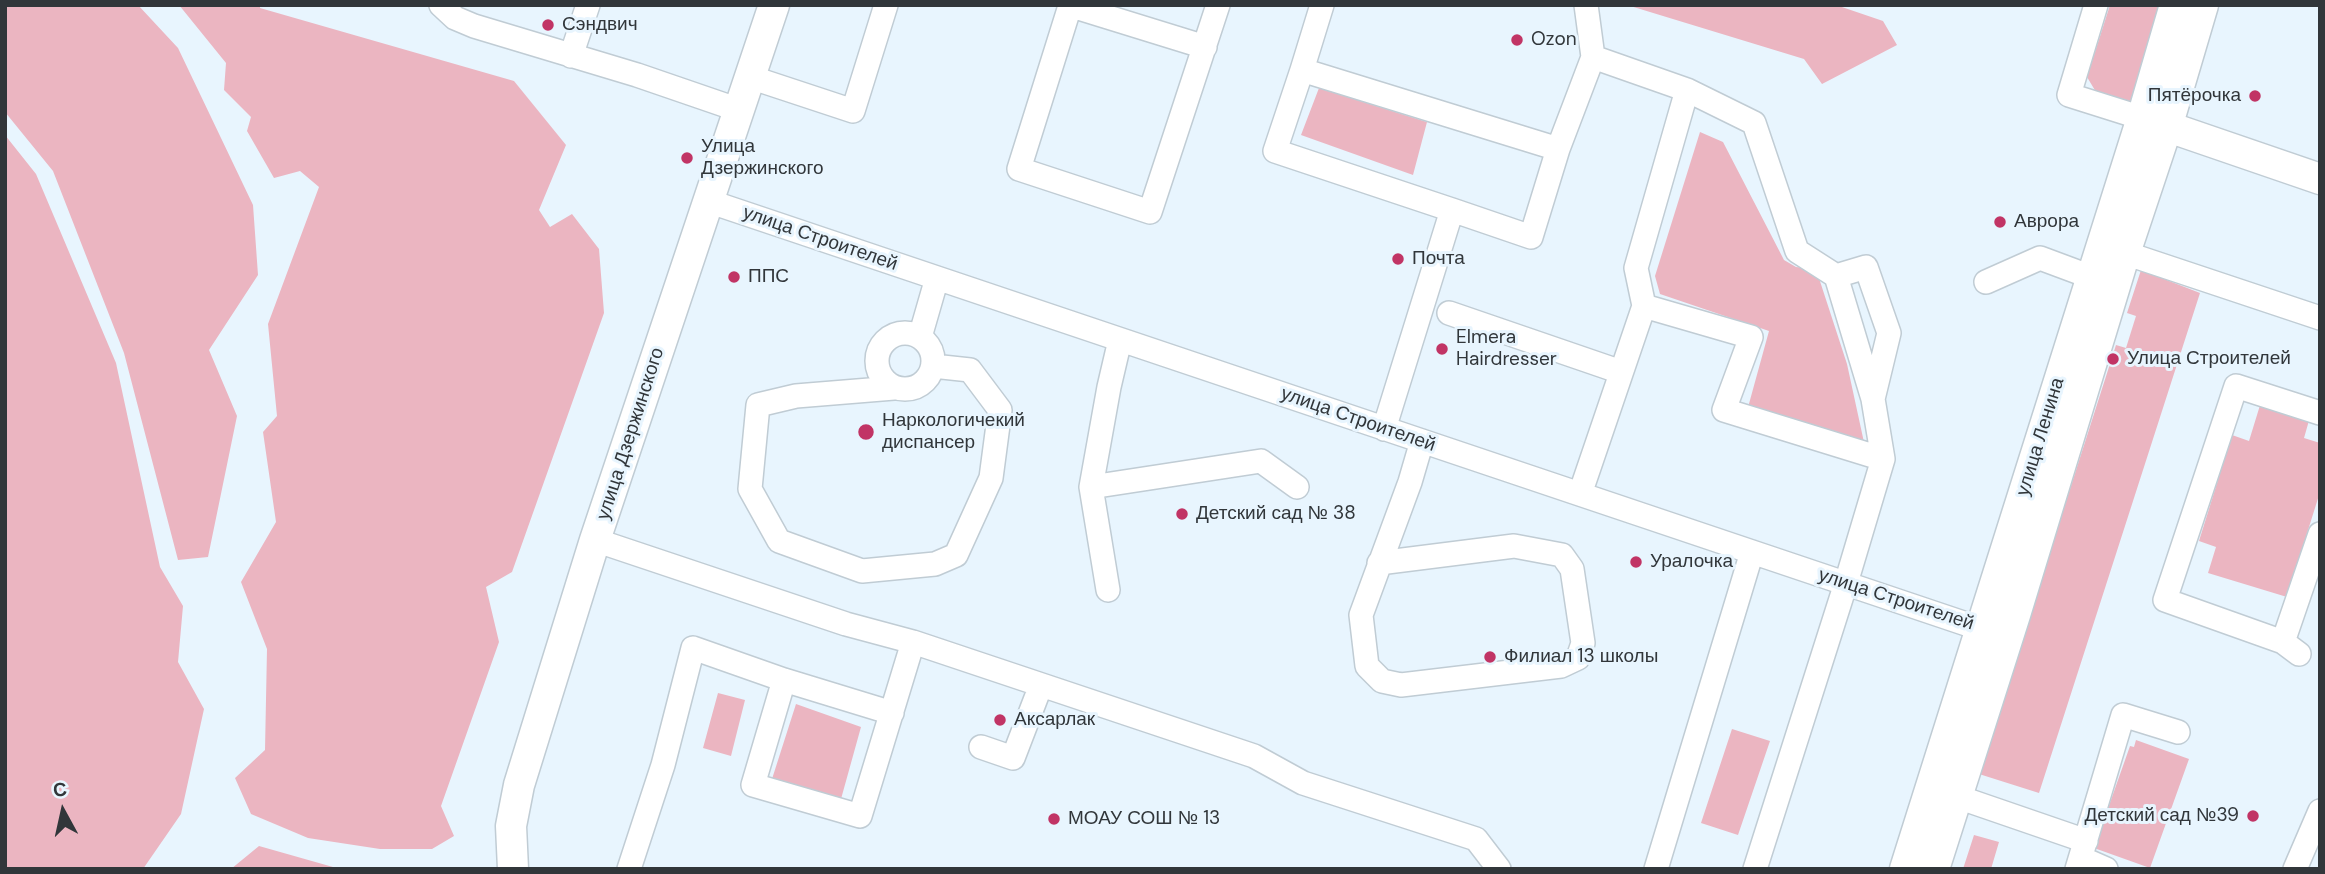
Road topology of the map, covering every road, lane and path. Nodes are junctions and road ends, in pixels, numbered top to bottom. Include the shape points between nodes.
1 (442, 5) edge
2 (588, 5) edge
3 (774, 5) edge
4 (886, 5) edge
5 (1219, 5) edge
6 (1322, 5) edge
7 (1586, 5) edge
8 (2096, 5) edge
9 (2175, 5) edge
10 (2203, 5) edge
11 (1070, 6) edge
12 (1205, 47) junction
13 (570, 56) junction
14 (1593, 57) junction
15 (1302, 70) junction
16 (750, 77) junction
17 (1687, 90) junction
18 (739, 110) junction
19 (2155, 123) junction
20 (1558, 149) junction
21 (2320, 179) edge
22 (708, 201) junction
23 (1452, 210) junction
24 (2125, 253) junction
25 (1836, 276) junction
26 (2091, 276) junction
27 (937, 278) junction
28 (1986, 282) dead end
29 (1644, 306) junction
30 (1449, 313) dead end
31 (2320, 318) edge
32 (919, 337) junction
33 (1120, 340) junction
34 (933, 366) junction
35 (1621, 372) junction
36 (894, 388) junction
37 (1873, 399) junction
38 (2320, 413) edge
39 (1384, 429) junction
40 (1422, 441) junction
41 (1883, 459) junction
42 (1091, 487) junction
43 (1297, 487) dead end
44 (1580, 494) junction
45 (2320, 534) edge
46 (596, 540) junction
47 (1752, 552) junction
48 (1379, 563) junction
49 (1846, 583) junction
50 (1108, 590) dead end
51 (2311, 594) edge
52 (1994, 633) junction
53 (913, 642) junction
54 (784, 680) junction
55 (1041, 685) junction
56 (892, 713) junction
57 (2178, 732) dead end
58 (981, 747) dead end
59 (1958, 797) junction
60 (2320, 811) edge
61 (2081, 856) edge
62 (513, 869) edge
63 (629, 869) edge
64 (1499, 869) edge
65 (1656, 869) edge
66 (1755, 869) edge
67 (1905, 869) edge
68 (1934, 869) edge
69 (2106, 869) edge
70 (2295, 869) edge

1 - 13 street via 455,18 474,26
2 - 13 street
3 - 16 main road, улица Дзержинского
4 - 16 street via 853,111
5 - 12 street
6 - 15 street
7 - 14 street
8 - 19 street via 2069,95
9 - 19 main road, улица Ленина
10 - 19 main road, улица Ленина
11 - 12 street
11 - 12 street via 1019,169 1150,212
13 - 18 street
14 - 17 street
14 - 20 street
15 - 20 street
15 - 23 street via 1275,150
16 - 18 main road, улица Дзержинского
17 - 25 street via 1754,123 1797,251
17 - 29 street via 1636,268
18 - 22 main road, улица Дзержинского
19 - 21 main road
19 - 24 main road, улица Ленина
19 - 26 main road, улица Ленина
20 - 23 street via 1531,237
22 - 27 street, улица Строителей
22 - 46 main road, улица Дзержинского
23 - 39 street
24 - 31 street
24 - 52 main road, улица Ленина
25 - 37 street
25 - 37 street via 1866,267 1889,332
26 - 28 street via 2040,258
26 - 52 main road, улица Ленина
27 - 32 street
27 - 33 street, улица Строителей
29 - 35 street
29 - 41 street via 1751,338 1724,410
30 - 35 street
32 - 34 street via 930,349
32 - 36 street via 901,333 884,341 876,357 880,376
33 - 39 street, улица Строителей
33 - 42 street
34 - 36 street via 925,381 910,389
34 - 36 street via 970,370 1000,410 991,478 956,555 935,564 862,571 779,541 750,489 758,405 796,396
35 - 44 street
37 - 41 street
38 - 51 street via 2236,386 2165,600 2291,648
39 - 40 street, улица Строителей
40 - 44 street, улица Строителей
40 - 48 street
41 - 49 street
42 - 43 street via 1261,461
42 - 50 street
44 - 47 street, улица Строителей
45 - 51 street
46 - 53 street
46 - 62 main road, улица Дзержинского via 519,785 511,826
47 - 49 street, улица Строителей
47 - 65 street
48 - 48 street via 1514,546 1562,555 1572,569 1583,643 1578,658 1561,666 1401,685 1382,681 1367,666 1361,615
49 - 52 street, улица Строителей
49 - 66 street
52 - 59 main road, улица Ленина
52 - 67 main road, улица Ленина
53 - 55 street
53 - 56 street
54 - 56 street
54 - 56 street via 753,785 860,816
54 - 63 street via 693,648 663,765
55 - 58 street via 1013,758
55 - 64 street via 1254,756 1303,783 1476,839
57 - 61 street via 2123,715
59 - 61 street
59 - 68 main road, улица Ленина
60 - 70 street
61 - 69 street

